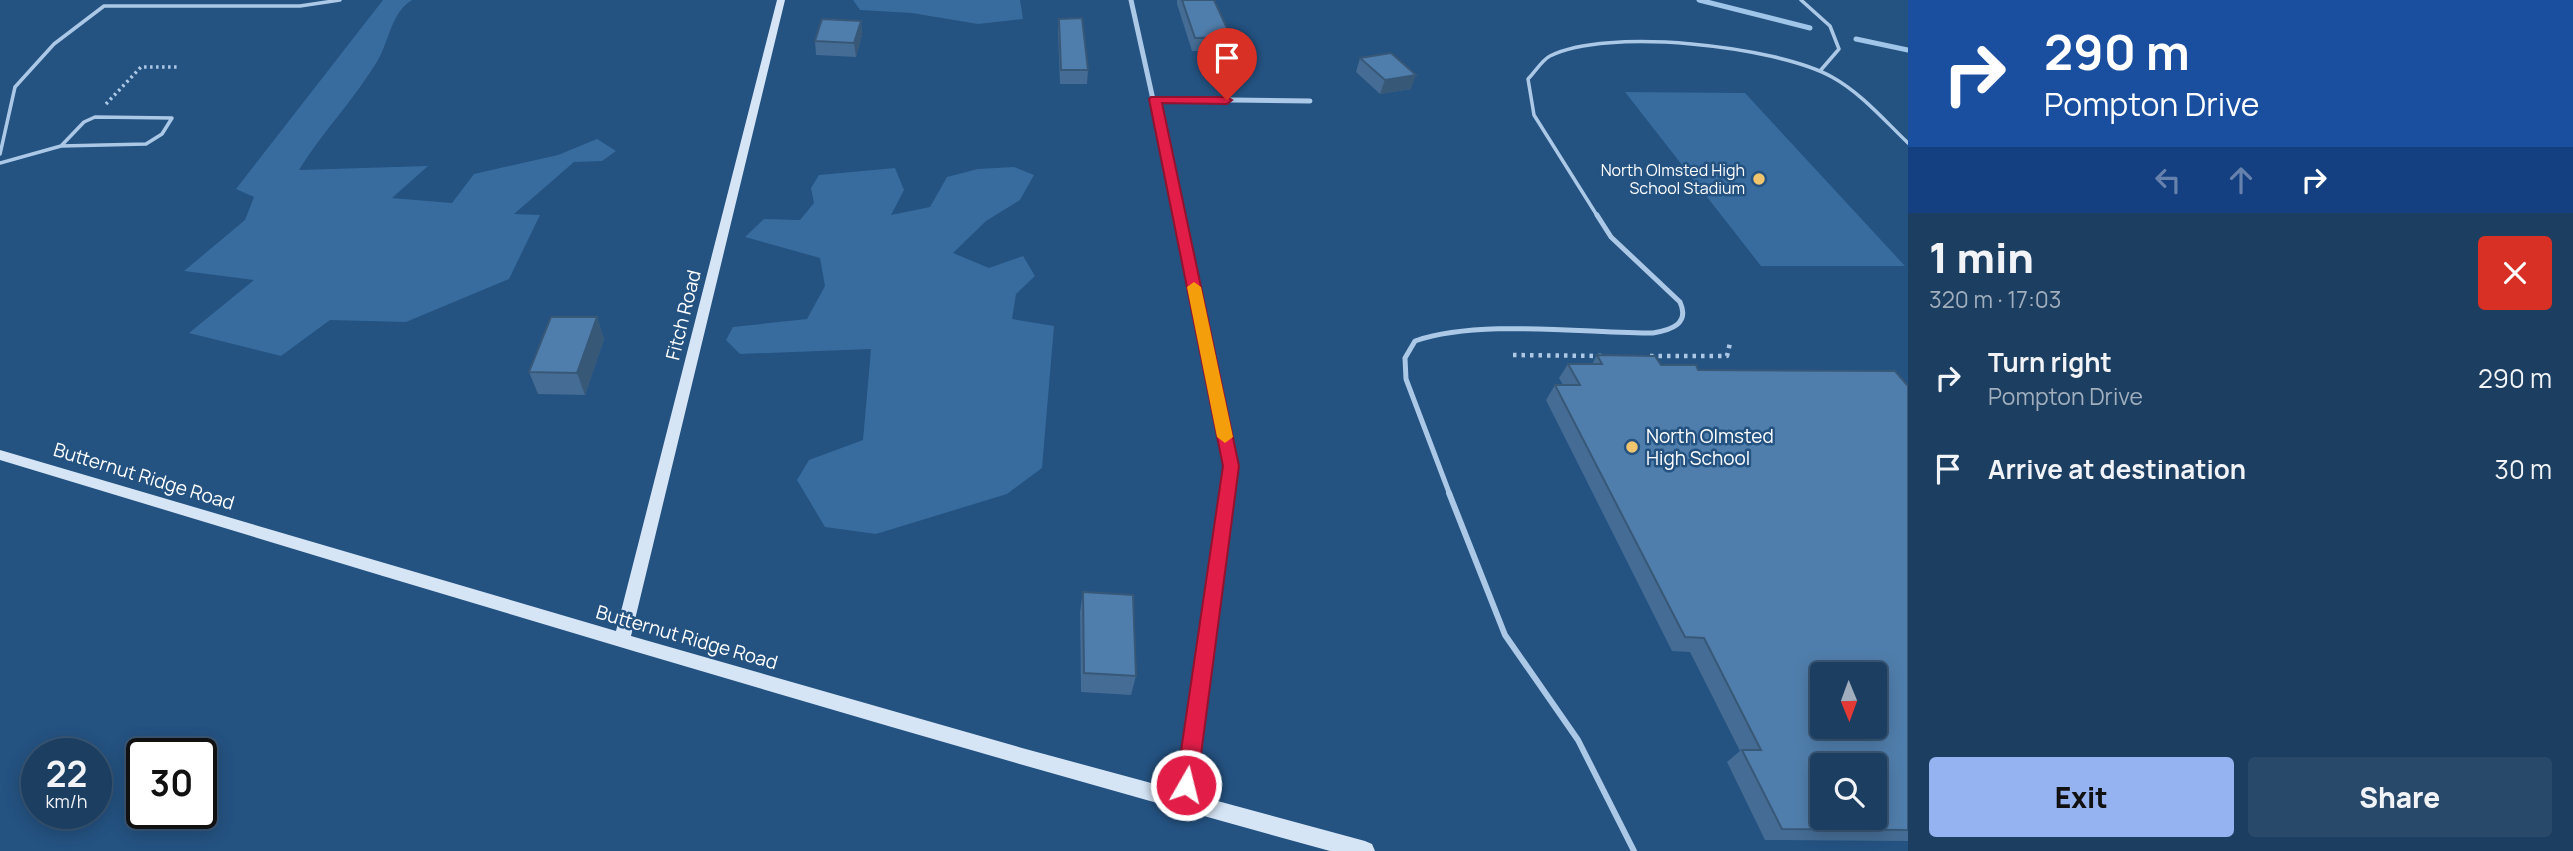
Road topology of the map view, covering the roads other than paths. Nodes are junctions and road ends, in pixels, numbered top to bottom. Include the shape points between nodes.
1 (111, 0) edge
2 (340, 0) edge
3 (780, 0) edge
4 (1131, 0) edge
5 (1801, 0) edge
6 (104, 6) junction
7 (1820, 71) junction
8 (1155, 99) junction
9 (1310, 101) dead end
10 (1908, 143) edge
11 (61, 146) junction
12 (0, 154) edge
13 (0, 163) edge
14 (0, 455) edge
15 (622, 640) junction
16 (1184, 803) junction
17 (1365, 851) edge
18 (1634, 851) edge

1 - 6 lane
2 - 6 lane via 300,6
3 - 15 street, Fitch Road
4 - 8 street
5 - 7 lane via 1830,26 1839,49
6 - 12 lane via 54,44 15,87
7 - 10 lane via 1858,95
7 - 18 lane via 1768,55 1646,38 1600,39 1548,56 1529,74 1524,86 1534,115 1611,237 1681,302 1682,320 1671,330 1653,333 1448,332 1415,341 1406,354 1409,391 1505,635 1588,756
8 - 9 street
8 - 16 street via 1231,466
11 - 11 lane via 146,144 157,139 172,118 95,117
11 - 13 lane
14 - 15 street, Butternut Ridge Road
15 - 16 street, Butternut Ridge Road
16 - 17 street, Butternut Ridge Road

